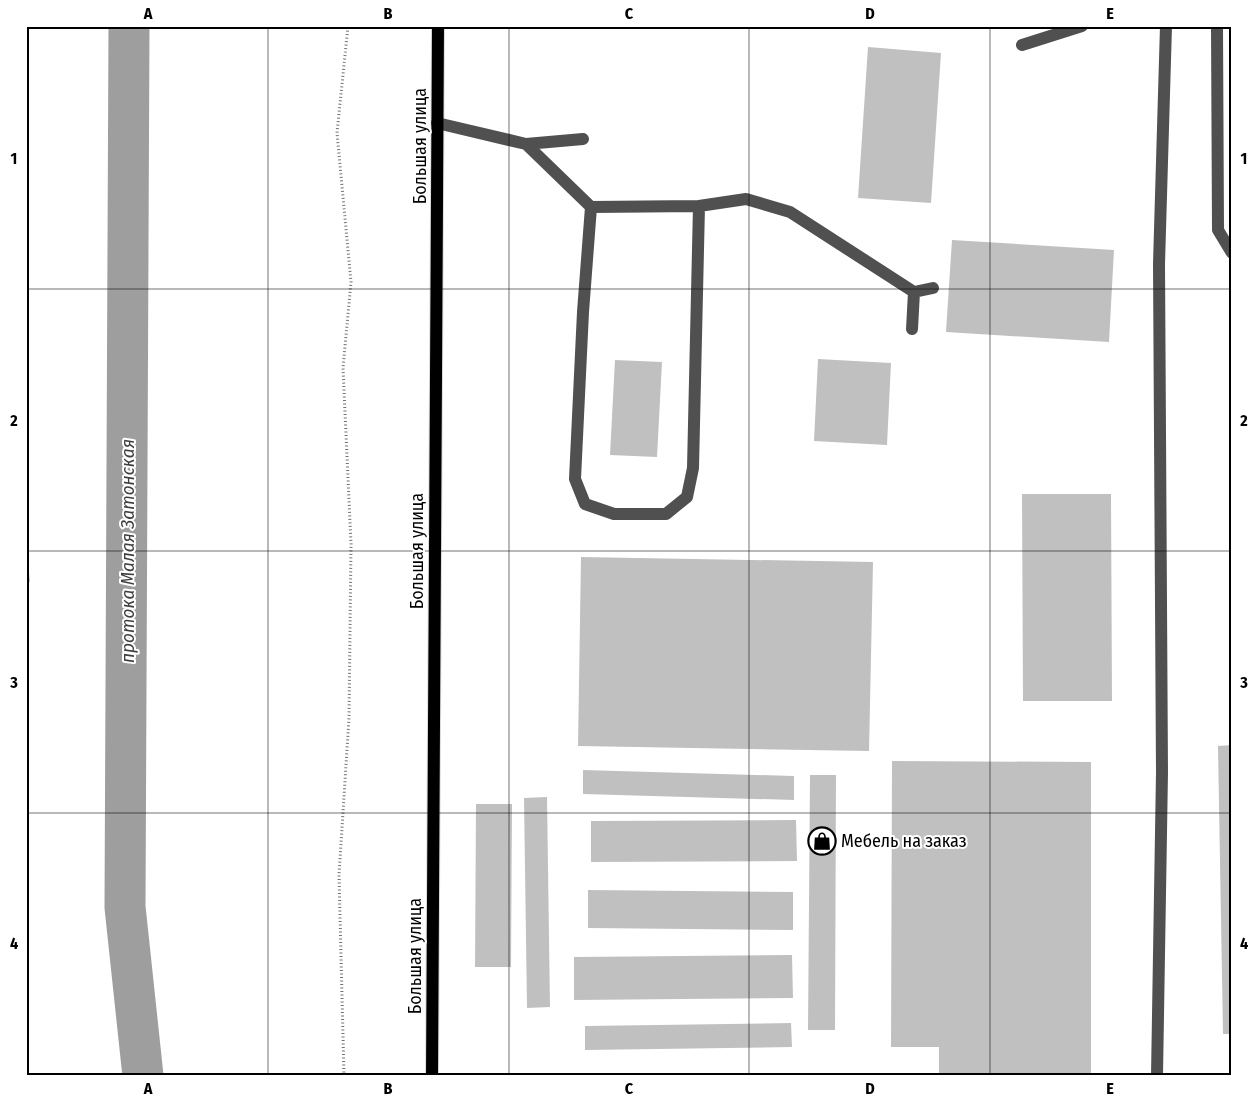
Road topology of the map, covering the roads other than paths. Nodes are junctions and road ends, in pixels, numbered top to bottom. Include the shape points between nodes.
1 (438, 26) edge
2 (1082, 26) edge
3 (1166, 26) edge
4 (1217, 26) edge
5 (1022, 45) dead end
6 (437, 123) junction
7 (583, 139) dead end
8 (526, 144) junction
9 (699, 206) junction
10 (591, 207) junction
11 (1232, 253) edge
12 (933, 288) dead end
13 (914, 292) junction
14 (912, 330) dead end
15 (432, 1076) edge
16 (1157, 1076) edge

1 - 6 main road, Большая улица
2 - 5 lane
3 - 16 lane via 1159,264 1162,772
4 - 11 lane via 1218,230
6 - 8 lane
6 - 15 main road, Большая улица
7 - 8 lane
8 - 10 lane
9 - 10 lane
9 - 10 lane via 693,468 687,497 666,514 614,514 585,504 574,479
9 - 13 lane via 746,199 790,212
12 - 13 lane
13 - 14 lane

